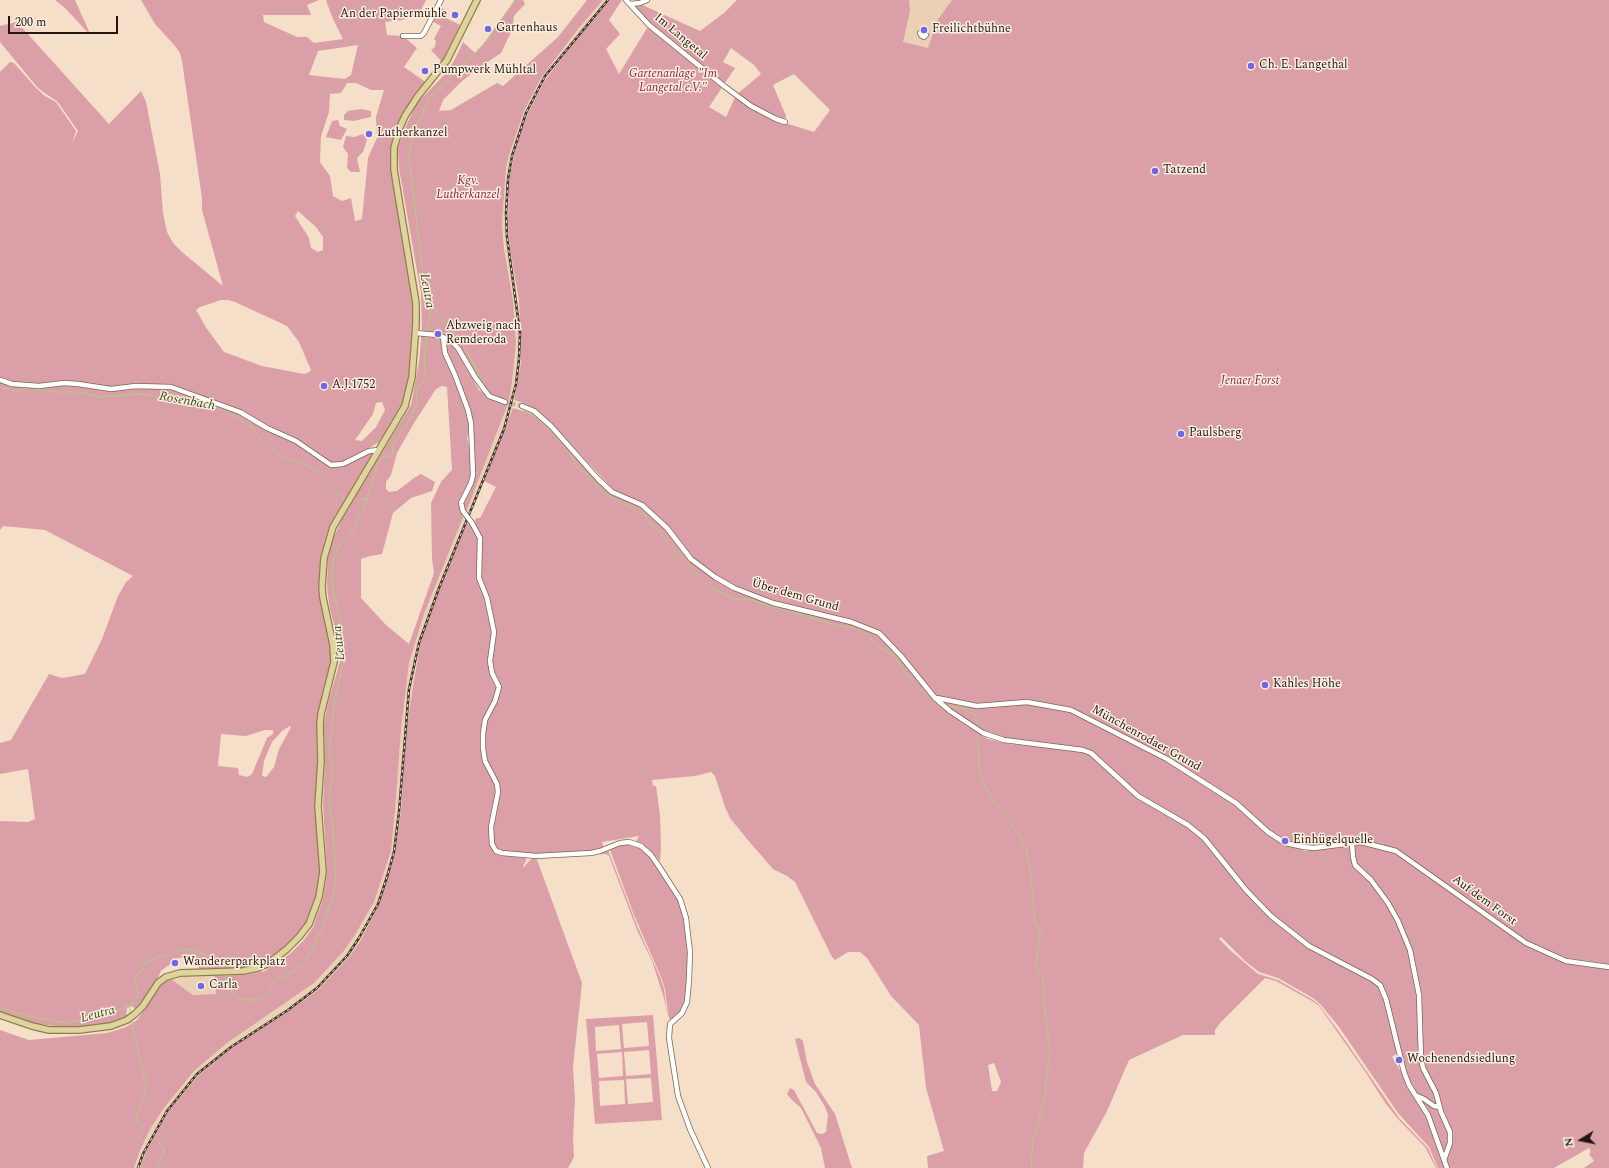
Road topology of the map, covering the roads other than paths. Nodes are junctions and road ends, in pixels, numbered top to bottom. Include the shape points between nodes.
1 (441, 0) edge
2 (477, 0) edge
3 (647, 0) edge
4 (628, 2) edge
5 (920, 33) dead end
6 (926, 35) dead end
7 (403, 36) dead end
8 (785, 122) dead end
9 (416, 333) junction
10 (443, 337) junction
11 (0, 380) edge
12 (505, 402) tunnel mouth
13 (522, 406) tunnel mouth
14 (379, 450) junction
15 (935, 698) junction
16 (1352, 843) junction
17 (1609, 967) edge
18 (0, 1015) edge
19 (1417, 1096) junction
20 (1440, 1107) junction
21 (1444, 1160) junction
22 (708, 1168) edge
23 (1447, 1168) edge

1 - 7 street via 421,36
2 - 9 main road via 447,60 411,106 396,138 396,182 415,293
3 - 4 street via 640,3
4 - 8 street, Im Langetal via 649,25 719,82 752,106
5 - 6 street via 924,37
9 - 10 street
9 - 14 main road via 408,398 402,413
10 - 12 street via 458,348 489,396
10 - 22 street, bridge via 445,353 455,374 471,423 473,475 461,503 463,511 480,538 479,578 487,598 494,632 490,660 492,673 499,687 496,701 485,720 483,734 485,760 497,784 498,792 491,827 492,844 496,851 502,853 536,856 592,853 629,842 641,846 658,865 680,899 686,918 690,963 687,1002 682,1012 670,1024 669,1038 678,1096
11 - 14 street via 12,384 39,386 64,383 111,389 136,386 171,387 244,414 296,441 330,465 343,464 369,451
13 - 15 street, Über dem Grund via 534,411 551,426 612,492 642,506 667,528 691,559 715,578 773,603 851,622 879,633
14 - 18 main road via 333,527 324,558 323,598 334,662 320,724 318,806 323,872 319,897 304,931 287,949 258,968 243,971 180,973 166,977 158,983 143,1006 130,1018 106,1027 69,1031 49,1030
15 - 16 street, Münchenrodaer Grund via 977,706 1026,702 1071,710 1168,759 1236,803 1268,832 1285,843 1314,848
15 - 19 street, Über dem Grund via 989,736 1090,753 1138,796 1188,825 1204,838 1246,890 1271,916 1309,946 1372,979 1380,986 1386,999 1404,1072
16 - 17 street, Auf dem Forst via 1361,842 1396,850 1526,943 1566,961
16 - 20 street via 1355,865 1371,880 1388,904 1410,950 1419,995 1421,1058
19 - 20 street
19 - 21 street, Über dem Grund via 1428,1115
20 - 21 street via 1451,1136
21 - 23 street, Über dem Grund

